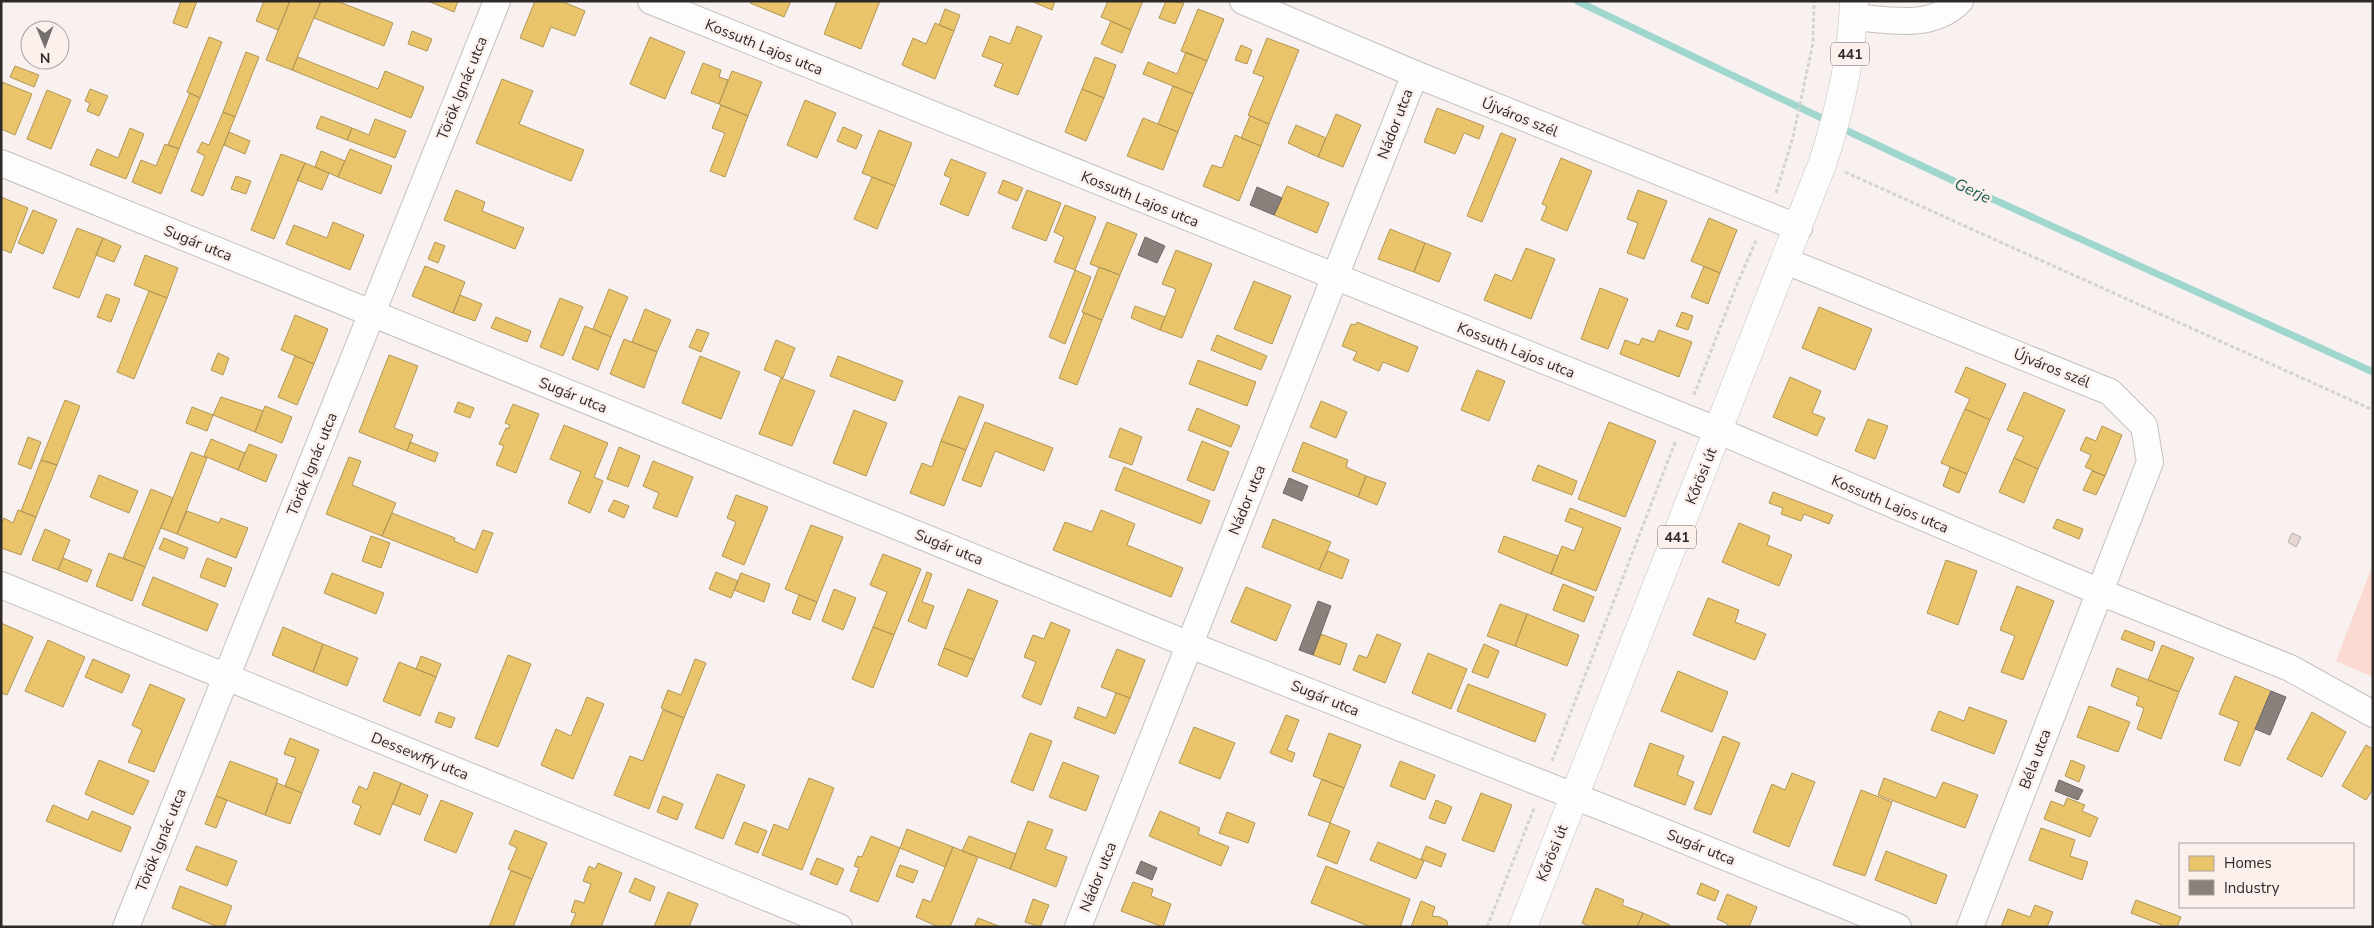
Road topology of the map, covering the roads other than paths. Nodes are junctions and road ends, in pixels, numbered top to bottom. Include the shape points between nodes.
1 (497, 1) edge
2 (651, 1) edge
3 (1243, 1) edge
4 (1960, 1) edge
5 (1854, 9) edge
6 (1415, 74) junction
7 (1, 163) edge
8 (1799, 228) junction
9 (1786, 261) junction
10 (1335, 278) junction
11 (372, 313) junction
12 (1719, 431) junction
13 (1, 585) edge
14 (2100, 592) junction
15 (1190, 644) junction
16 (227, 677) junction
17 (2373, 714) edge
18 (1575, 796) junction
19 (126, 927) edge
20 (839, 927) edge
21 (1078, 927) edge
22 (1523, 927) edge
23 (1898, 927) edge
24 (1970, 927) edge

1 - 11 street, Török Ignác utca
2 - 10 street, Kossuth Lajos utca
3 - 6 street, Újváros szél
4 - 5 street via 1939,17 1913,22
5 - 8 main road, Kőrösi út / 441 via 1850,57 1839,106 1826,154
6 - 8 street, Újváros szél
6 - 10 street, Nádor utca
7 - 11 street, Sugár utca
8 - 9 main road, Kőrösi út / 441
9 - 12 main road, Kőrösi út / 441
9 - 14 street, Újváros szél via 2110,392 2144,426 2150,462
10 - 12 street, Kossuth Lajos utca
10 - 15 street, Nádor utca
11 - 15 street, Sugár utca
11 - 16 street, Török Ignác utca
12 - 14 street, Kossuth Lajos utca
12 - 18 main road, Kőrösi út / 441
13 - 16 street, Dessewffy utca
14 - 17 street, Kossuth Lajos utca via 2290,668
14 - 24 street, Béla utca
15 - 18 street, Sugár utca
15 - 21 street, Nádor utca
16 - 19 street, Török Ignác utca
16 - 20 street, Dessewffy utca
18 - 22 main road, Kőrösi út / 441
18 - 23 street, Sugár utca

